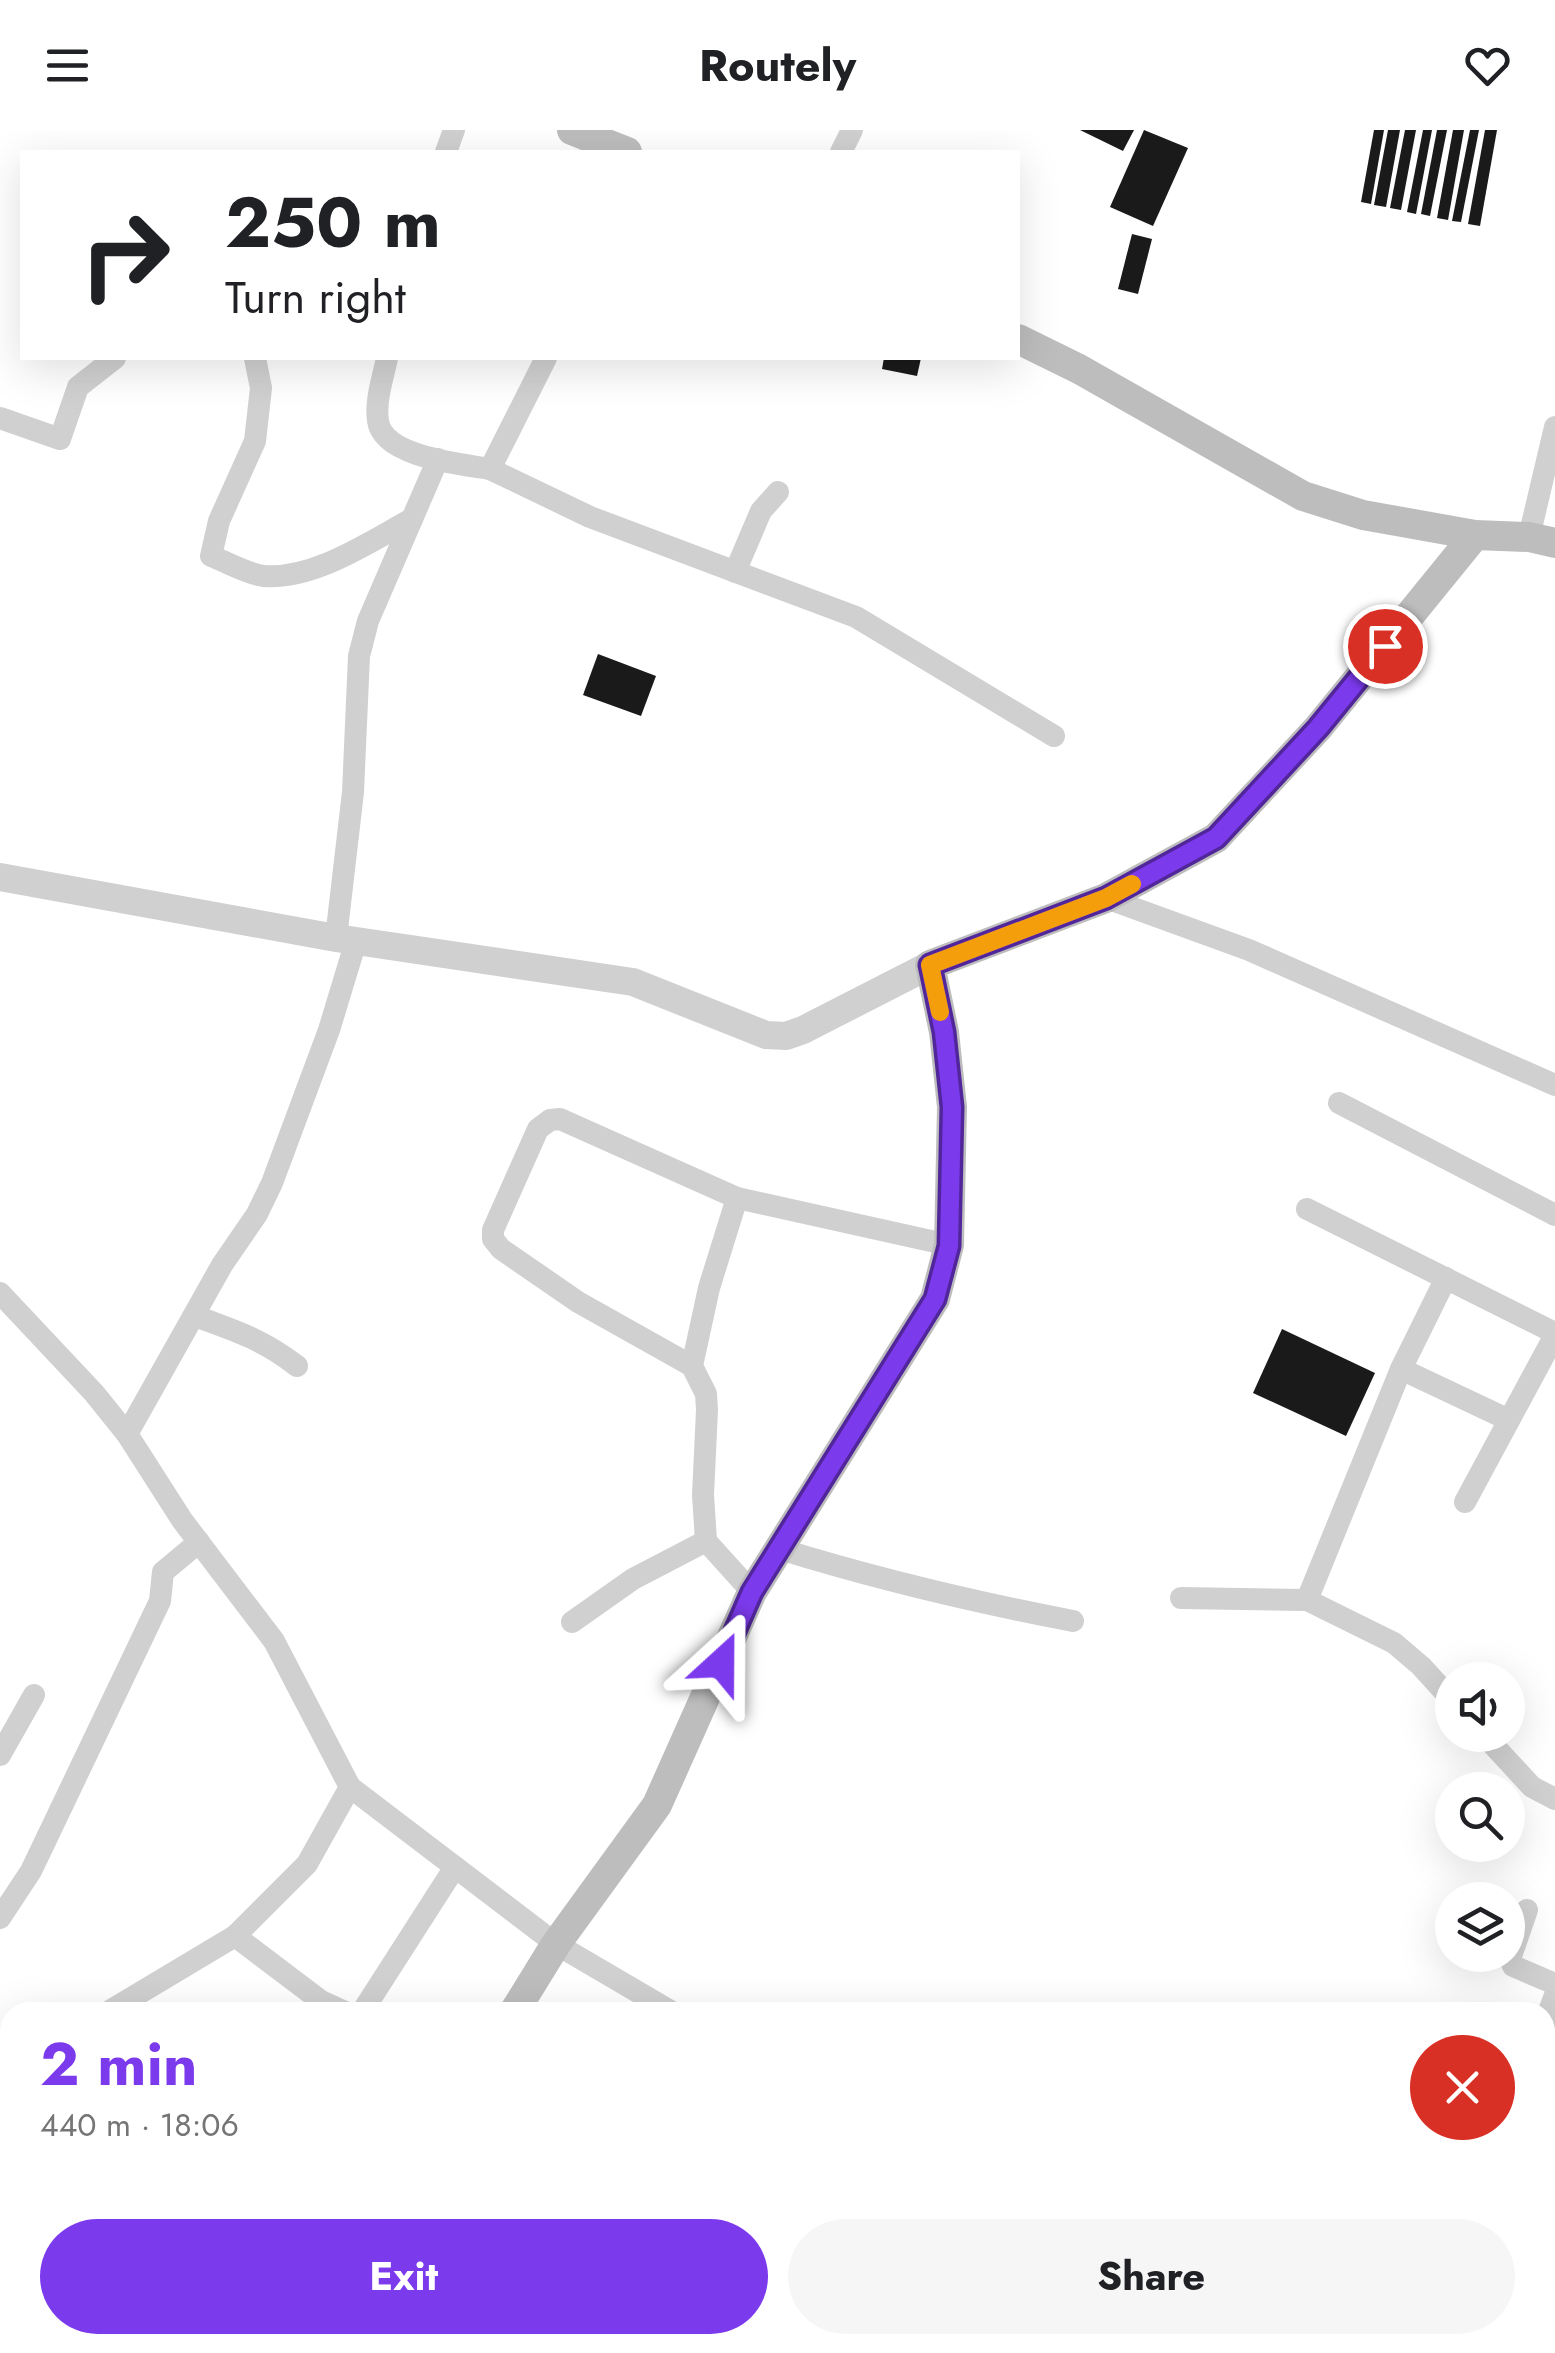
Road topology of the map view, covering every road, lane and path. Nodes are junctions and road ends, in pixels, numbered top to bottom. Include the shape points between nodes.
1 (572, 130) edge
2 (609, 148) edge
3 (1020, 340) edge
4 (113, 360) edge
5 (255, 360) edge
6 (387, 360) edge
7 (545, 360) edge
8 (0, 418) edge
9 (1555, 428) edge
10 (438, 459) junction
11 (490, 469) junction
12 (778, 492) dead end
13 (412, 519) junction
14 (1474, 535) junction
15 (1546, 536) edge
16 (735, 572) junction
17 (1054, 736) dead end
18 (0, 877) edge
19 (1106, 898) junction
20 (346, 940) junction
21 (930, 965) junction
22 (1555, 1085) edge
23 (1339, 1103) dead end
24 (736, 1198) junction
25 (1308, 1209) dead end
26 (1555, 1216) edge
27 (949, 1246) junction
28 (1446, 1278) junction
29 (0, 1293) edge
30 (195, 1316) junction
31 (1555, 1334) edge
32 (297, 1366) dead end
33 (692, 1366) junction
34 (1401, 1369) junction
35 (1509, 1420) junction
36 (127, 1434) junction
37 (1465, 1502) dead end
38 (706, 1541) junction
39 (198, 1542) junction
40 (780, 1550) junction
41 (752, 1592) junction
42 (1181, 1598) dead end
43 (1307, 1600) junction
44 (1072, 1621) dead end
45 (572, 1622) dead end
46 (1435, 1681) edge
47 (34, 1695) dead end
48 (1500, 1752) edge
49 (0, 1755) edge
50 (350, 1786) junction
51 (1555, 1799) edge
52 (455, 1867) junction
53 (1527, 1910) dead end
54 (1, 1915) edge
55 (235, 1936) junction
56 (556, 1944) junction
57 (1555, 1984) edge
58 (125, 2002) edge
59 (324, 2002) edge
60 (368, 2002) edge
61 (520, 2002) edge
62 (655, 2002) edge

1 - 2 main road
3 - 14 main road via 1304,496 1363,515
4 - 8 street via 78,387 60,439
5 - 13 street via 255,441 219,521 211,556 261,576 296,574 344,557
6 - 10 street via 378,425 397,446
7 - 11 street
9 - 15 street
10 - 11 street
10 - 13 street
11 - 16 street via 590,517
12 - 16 street via 762,511
13 - 20 street via 360,656
14 - 15 main road
14 - 19 main road via 1318,728 1216,838
16 - 17 street via 856,617
18 - 20 street
19 - 21 main road
19 - 22 street via 1249,950
20 - 21 street via 633,982 766,1035 786,1036
20 - 30 street via 329,1030 272,1183
21 - 27 main road via 952,1107
23 - 26 street
24 - 27 street
24 - 33 street
24 - 33 street via 550,1120 538,1129 493,1230 501,1249 578,1302
25 - 28 street
27 - 40 main road via 935,1299
28 - 31 street
28 - 34 street
29 - 36 street
30 - 32 street via 275,1348
30 - 36 street
31 - 35 street
33 - 38 street via 708,1410
34 - 35 street
34 - 43 street
35 - 37 street
36 - 39 street
38 - 41 street
38 - 45 street via 633,1579
39 - 50 street via 274,1641
39 - 54 street via 163,1572 160,1601 31,1871
40 - 41 main road
40 - 44 street
41 - 56 main road via 658,1805
42 - 43 street
43 - 46 street via 1394,1643
47 - 49 street
48 - 51 street via 1532,1786
50 - 52 street
50 - 55 street via 307,1864
52 - 56 street
52 - 60 street
53 - 57 street via 1512,1966
55 - 58 street
55 - 59 street
56 - 61 main road
56 - 62 street

